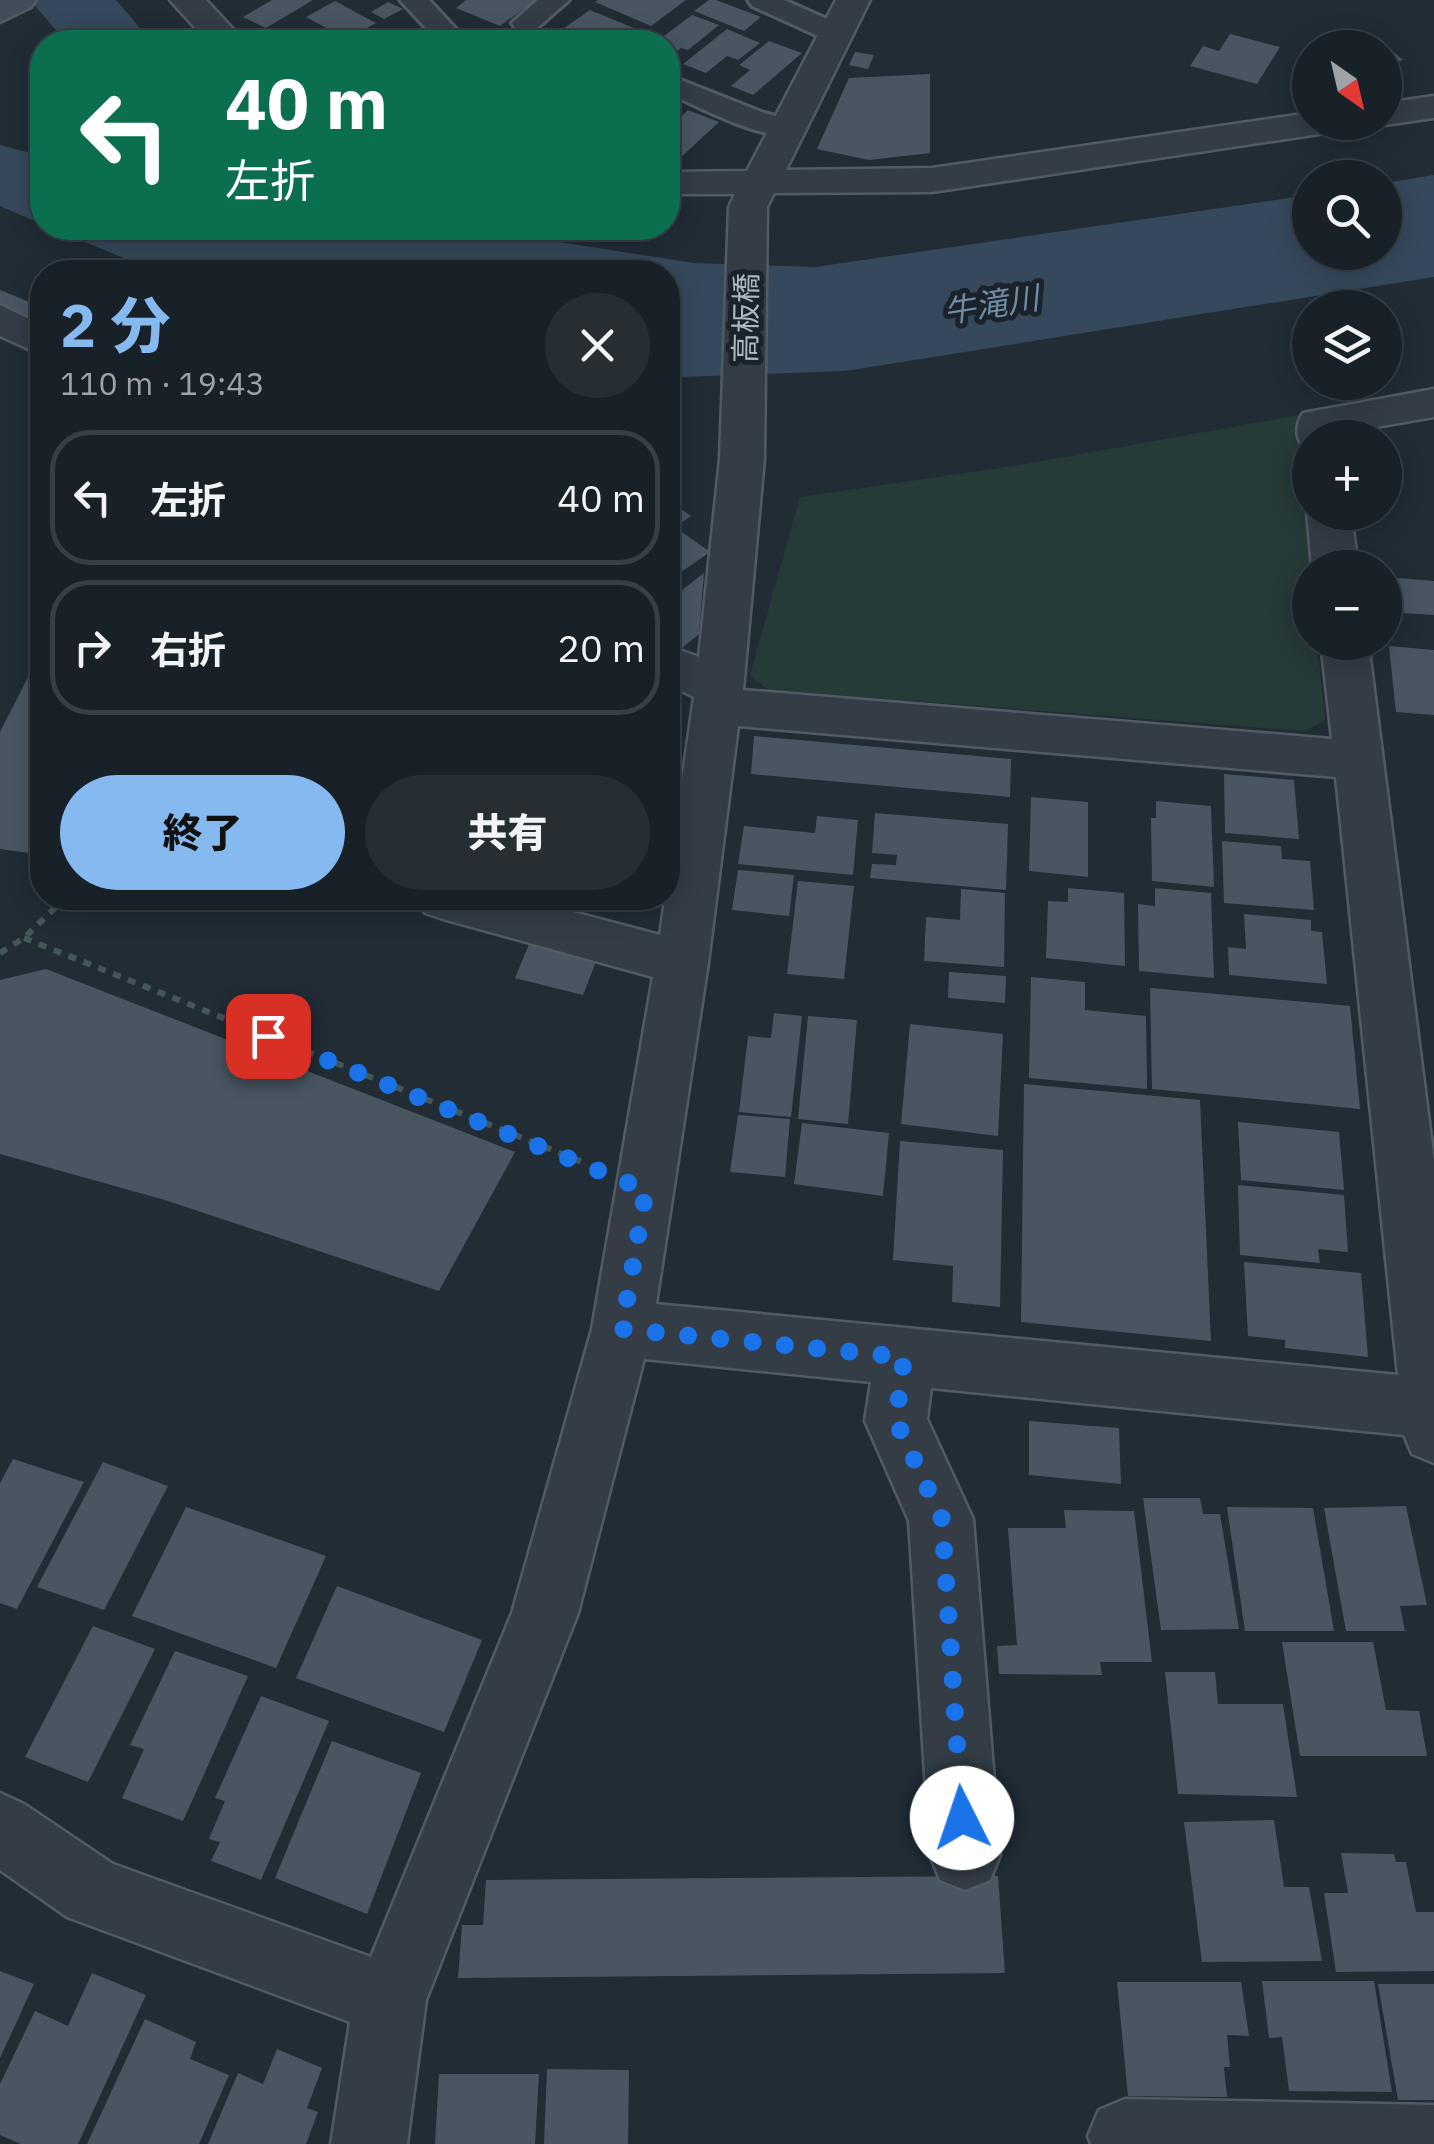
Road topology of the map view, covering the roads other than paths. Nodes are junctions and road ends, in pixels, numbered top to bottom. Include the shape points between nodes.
1 (19, 0) edge
2 (187, 0) edge
3 (414, 0) edge
4 (556, 0) edge
5 (762, 0) edge
6 (853, 0) edge
7 (0, 12) edge
8 (526, 23) dead end
9 (216, 30) edge
10 (443, 30) edge
11 (836, 34) junction
12 (680, 88) edge
13 (1434, 106) edge
14 (1402, 111) edge
15 (1292, 127) edge
16 (789, 128) junction
17 (680, 185) edge
18 (754, 195) junction
19 (0, 318) edge
20 (30, 335) edge
21 (1434, 403) edge
22 (1330, 420) edge
23 (1346, 660) edge
24 (680, 671) edge
25 (718, 698) junction
26 (1358, 760) junction
27 (489, 910) edge
28 (682, 962) junction
29 (622, 1329) junction
30 (904, 1357) junction
31 (1432, 1416) edge
32 (0, 1828) edge
33 (965, 1855) dead end
34 (390, 2000) junction
35 (1124, 2136) dead end
36 (1434, 2143) edge
37 (368, 2144) edge

1 - 7 main road
2 - 9 street
3 - 10 lane
4 - 8 lane
5 - 11 lane
6 - 11 street
11 - 16 street
12 - 16 lane
13 - 14 street
15 - 18 street via 932,180
16 - 18 street
17 - 18 street
18 - 25 street, 高板橋
19 - 20 street
21 - 22 street
23 - 26 street
24 - 25 street
25 - 26 street
25 - 28 street, 高板橋
26 - 31 street
27 - 28 street
28 - 29 street, 高板橋
29 - 30 street
29 - 34 street, 高板橋 via 544,1613
30 - 31 street
30 - 33 street via 896,1421 942,1519
32 - 34 street via 92,1892
34 - 37 street, 高板橋
35 - 36 street

